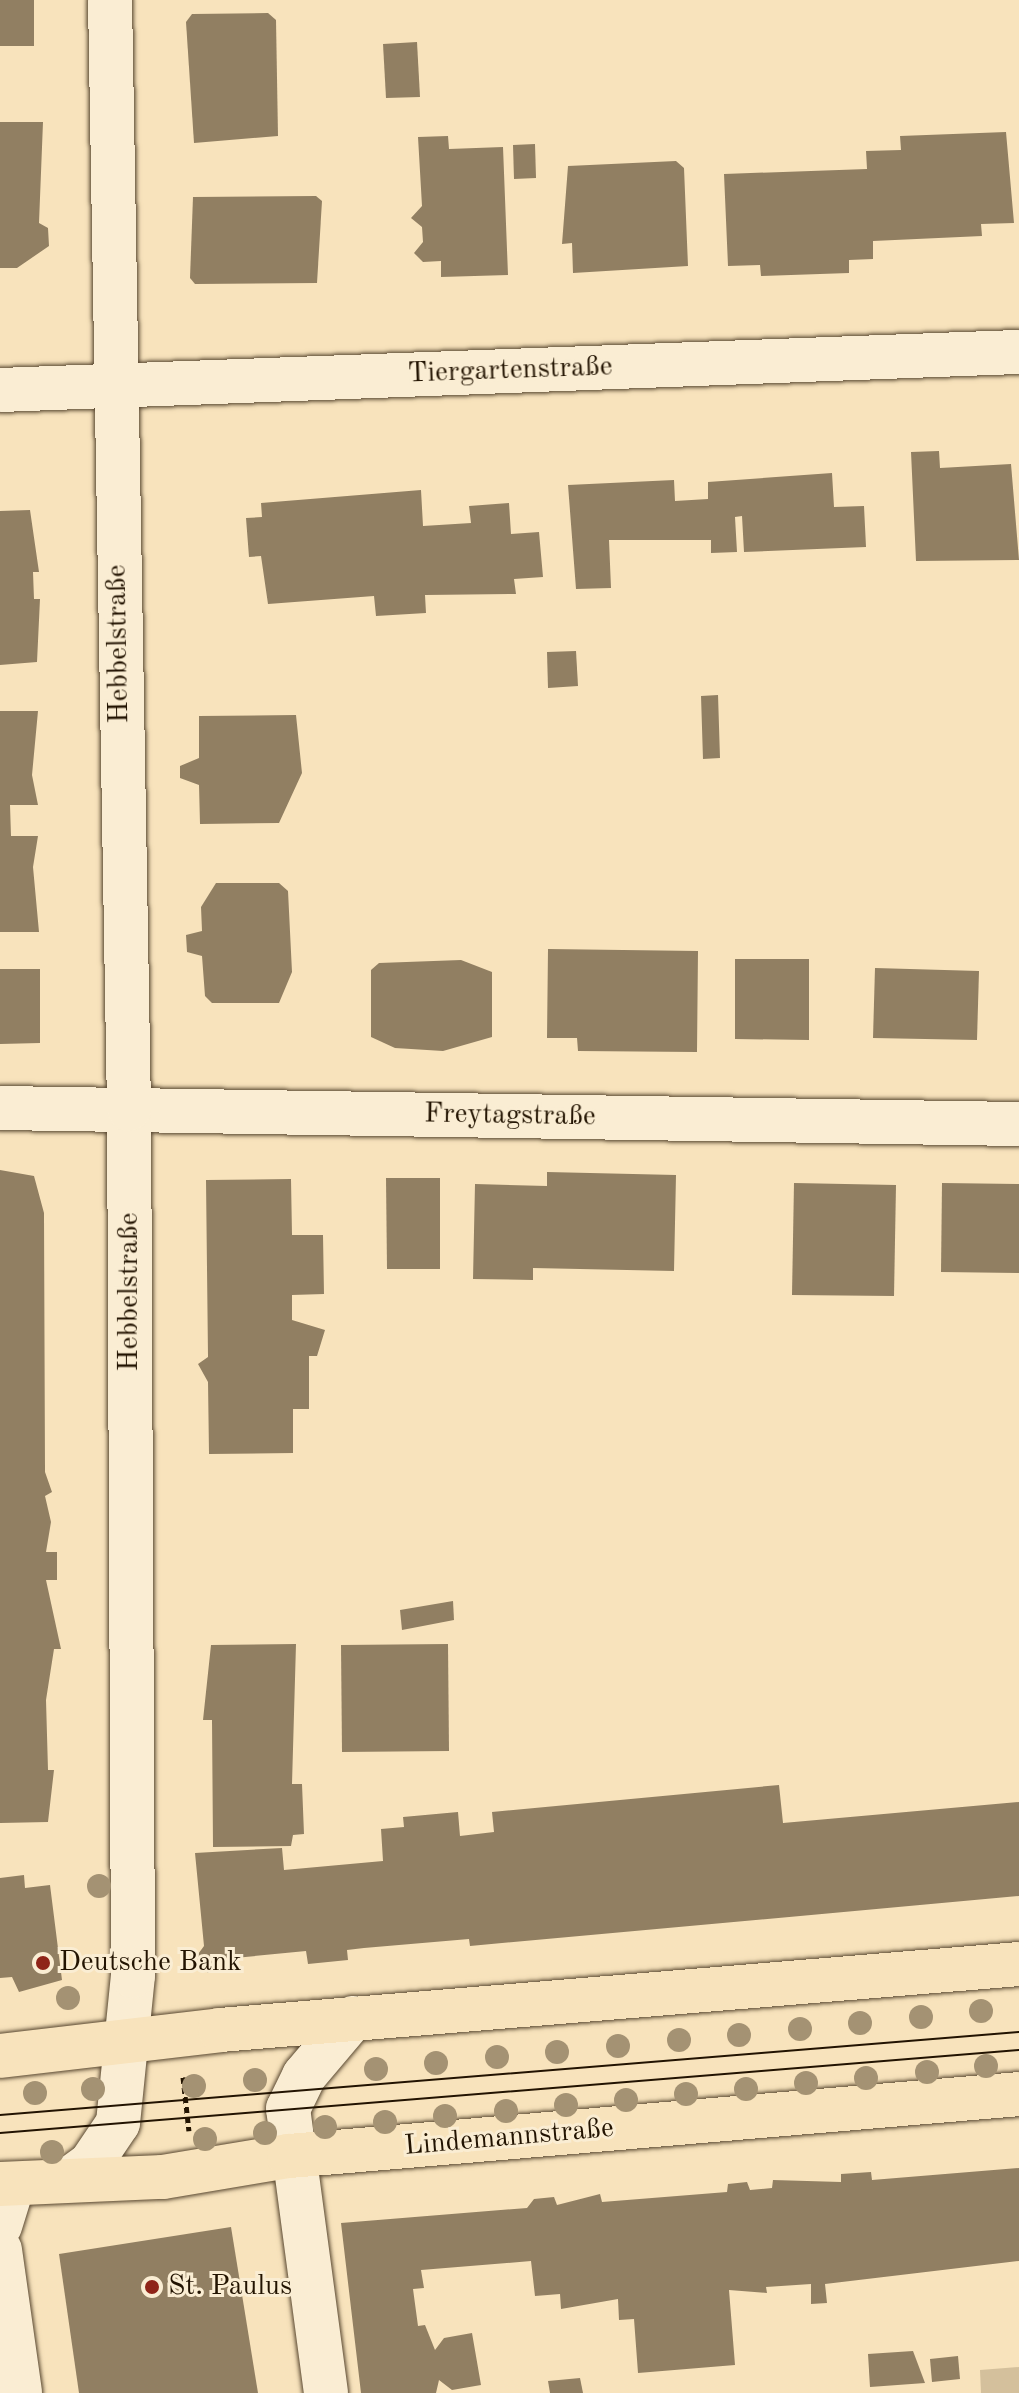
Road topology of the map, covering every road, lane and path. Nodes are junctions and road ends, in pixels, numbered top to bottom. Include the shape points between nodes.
1 (110, 0) edge
2 (1019, 352) edge
3 (113, 383) junction
4 (0, 390) edge
5 (0, 1108) edge
6 (129, 1109) junction
7 (1019, 1124) edge
8 (1019, 1964) edge
9 (353, 2018) junction
10 (179, 2037) junction
11 (131, 2044) junction
12 (0, 2056) edge
13 (1019, 2094) edge
14 (289, 2156) junction
15 (193, 2172) junction
16 (68, 2180) junction
17 (6, 2184) edge
18 (0, 2226) edge
19 (0, 2250) edge
20 (20, 2393) edge
21 (326, 2393) edge

1 - 3 street, Hebbelstraße
2 - 3 street, Tiergartenstraße
3 - 4 street, Tiergartenstraße
3 - 6 street, Hebbelstraße
5 - 6 street, Freytagstraße
6 - 7 street, Freytagstraße
6 - 11 street, Hebbelstraße
8 - 9 main road
9 - 10 main road
9 - 14 street via 294,2091
10 - 11 main road
10 - 15 path
11 - 12 main road
11 - 16 street, Hebbelstraße via 118,2123 91,2163
13 - 14 main road, Lindemannstraße
14 - 15 main road, Lindemannstraße
14 - 21 street
15 - 16 main road, Lindemannstraße
16 - 17 main road, Lindemannstraße
17 - 18 street
19 - 20 street

